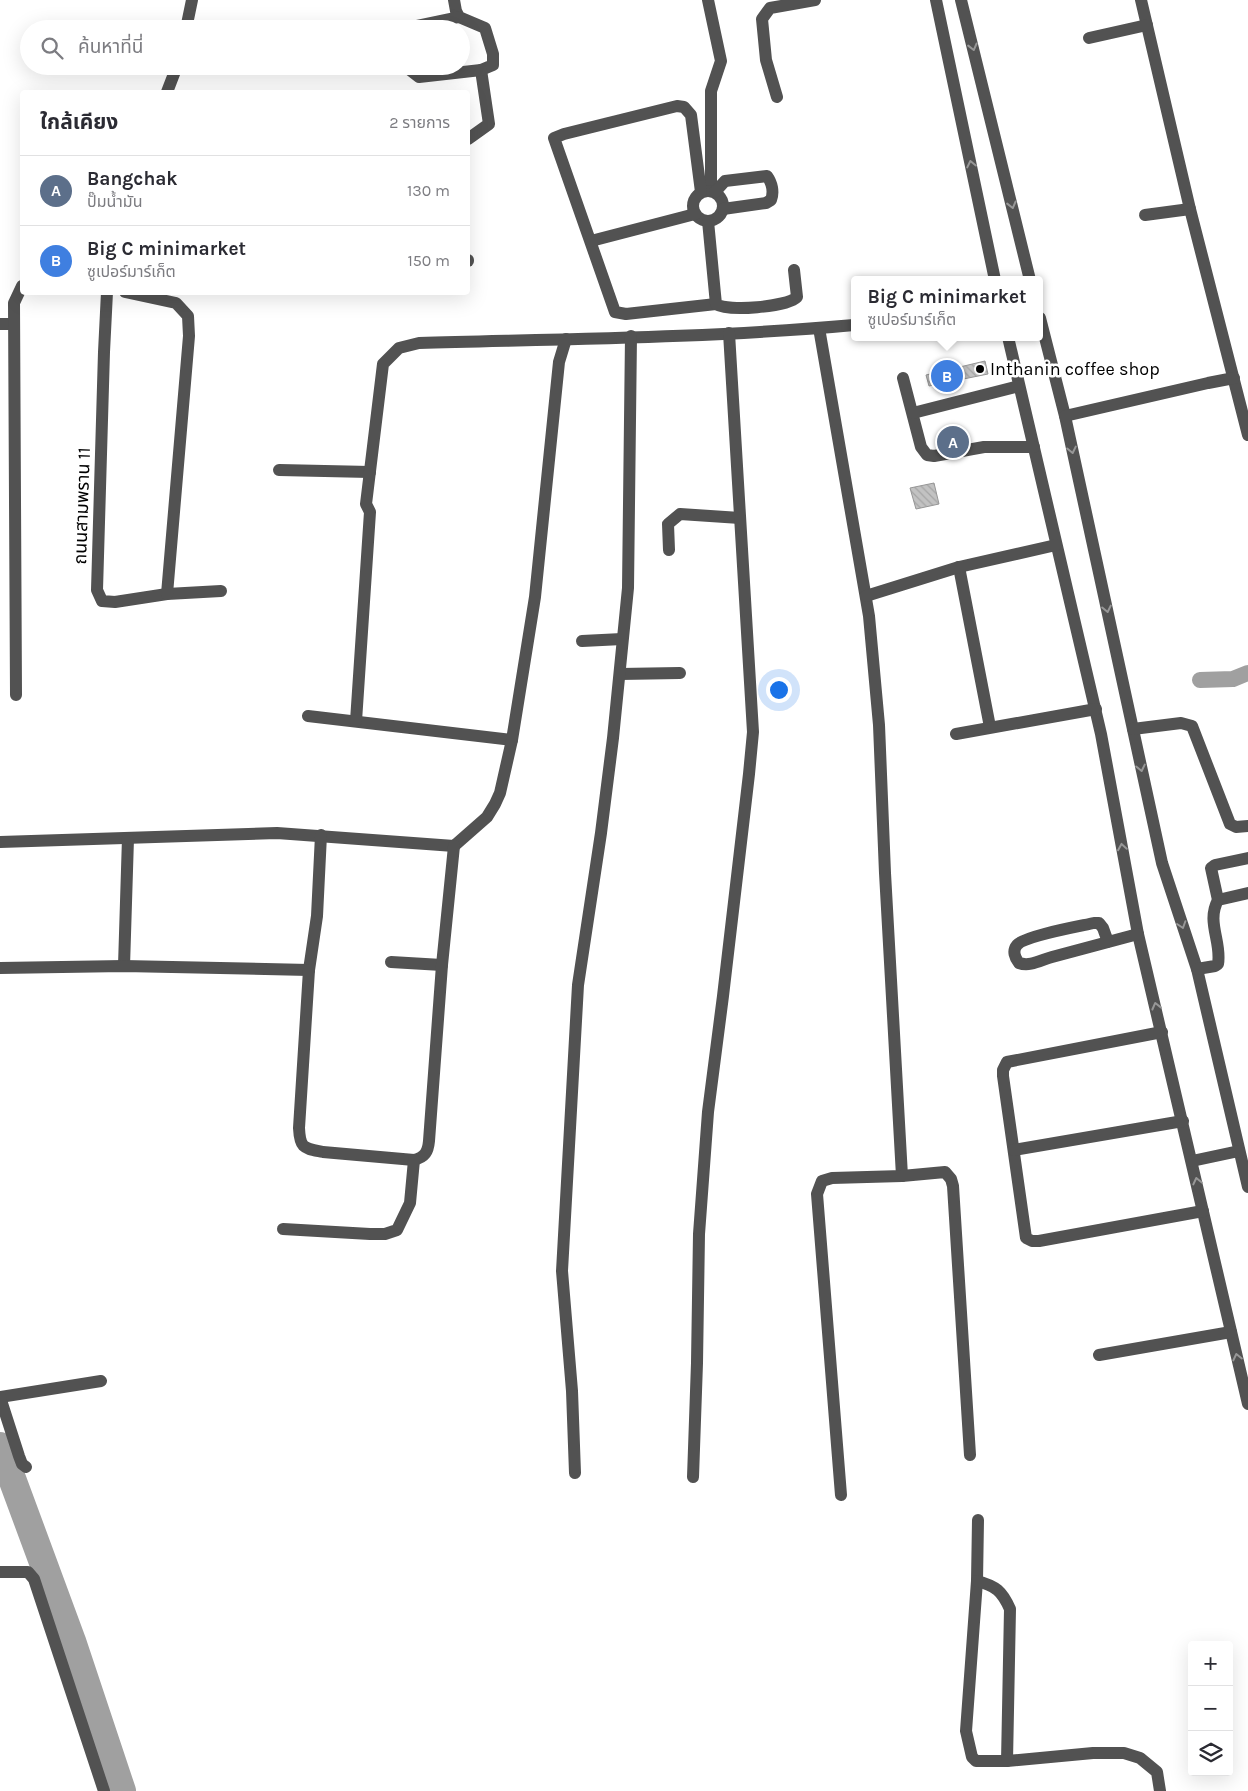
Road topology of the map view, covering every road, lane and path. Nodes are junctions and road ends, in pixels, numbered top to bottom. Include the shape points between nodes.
1 (192, 0) edge
2 (454, 0) edge
3 (708, 0) edge
4 (815, 0) edge
5 (936, 0) edge
6 (961, 0) edge
7 (1141, 0) edge
8 (459, 17) junction
9 (188, 20) edge
10 (445, 20) edge
11 (466, 20) edge
12 (470, 22) edge
13 (1147, 25) junction
14 (1089, 38) dead end
15 (481, 70) junction
16 (470, 71) edge
17 (173, 75) edge
18 (416, 75) edge
19 (437, 75) edge
20 (168, 90) edge
21 (778, 97) dead end
22 (470, 138) edge
23 (709, 191) junction
24 (723, 209) junction
25 (1190, 209) junction
26 (695, 214) junction
27 (1145, 215) dead end
28 (708, 221) junction
29 (591, 241) junction
30 (794, 270) dead end
31 (994, 276) edge
32 (1029, 276) edge
33 (20, 290) edge
34 (108, 295) edge
35 (139, 295) edge
36 (716, 304) junction
37 (0, 324) edge
38 (14, 324) junction
39 (851, 325) edge
40 (819, 328) junction
41 (1043, 330) edge
42 (730, 333) junction
43 (631, 336) junction
44 (566, 339) junction
45 (1009, 341) edge
46 (903, 378) dead end
47 (1234, 378) junction
48 (1019, 386) junction
49 (913, 413) junction
50 (1065, 416) junction
51 (1248, 435) edge
52 (1034, 447) junction
53 (278, 470) dead end
54 (370, 472) junction
55 (740, 518) junction
56 (1056, 545) junction
57 (669, 550) dead end
58 (959, 567) junction
59 (221, 591) dead end
60 (167, 594) junction
61 (866, 596) junction
62 (622, 639) junction
63 (582, 641) dead end
64 (680, 673) dead end
65 (620, 674) junction
66 (16, 695) dead end
67 (1096, 709) junction
68 (308, 716) dead end
69 (356, 721) junction
70 (990, 727) junction
71 (1133, 729) junction
72 (956, 734) dead end
73 (512, 740) junction
74 (1248, 826) edge
75 (321, 835) junction
76 (128, 838) junction
77 (0, 842) edge
78 (454, 846) junction
79 (1248, 858) edge
80 (1248, 893) edge
81 (1218, 900) junction
82 (1138, 934) junction
83 (1108, 942) junction
84 (390, 962) dead end
85 (442, 965) junction
86 (124, 966) junction
87 (0, 968) edge
88 (1197, 969) junction
89 (309, 970) junction
90 (1162, 1032) junction
91 (1183, 1121) junction
92 (1014, 1150) junction
93 (1240, 1151) junction
94 (414, 1160) junction
95 (1192, 1161) junction
96 (902, 1176) junction
97 (1248, 1187) edge
98 (1204, 1211) junction
99 (282, 1229) dead end
100 (1232, 1332) junction
101 (1099, 1355) dead end
102 (101, 1381) dead end
103 (0, 1397) edge
104 (1248, 1404) edge
105 (970, 1455) dead end
106 (26, 1467) dead end
107 (575, 1473) dead end
108 (693, 1477) dead end
109 (841, 1495) dead end
110 (978, 1520) dead end
111 (0, 1572) edge
112 (977, 1581) junction
113 (1007, 1761) junction
114 (104, 1791) edge
115 (1160, 1791) edge

1 - 9 street
2 - 8 street
3 - 23 street via 721,61 711,91
4 - 21 street via 770,8 762,19 766,60
31 -> 5 street
6 -> 32 street
7 - 13 street
8 - 10 street
8 - 11 street
12 - 15 street via 485,28 493,54 493,65
13 - 14 street
13 - 25 street
15 - 16 street
15 - 22 street via 489,124
17 - 20 street
18 - 19 street
23 - 24 street via 722,199
23 - 24 street via 725,181 767,176 773,194 771,200
23 - 26 street via 694,201
23 - 29 street via 691,115 684,107 668,108 554,138
24 - 28 street via 718,218
25 - 27 street
25 - 47 street
26 - 28 street
26 - 29 street
28 - 36 street
29 - 36 street via 615,312 626,314
30 - 36 street via 797,297 794,300 740,308
33 - 38 street via 14,304
34 - 60 street, ถนนสามพราน 11 via 97,590 102,600 115,602
35 - 60 street via 176,303 188,316 189,336
37 - 38 street
38 - 66 street
39 - 40 street
40 - 42 street
40 - 61 street
41 - 50 street
42 - 43 street
42 - 55 street
43 - 44 street
43 - 62 street via 628,588
44 - 54 street via 419,343 398,348 383,364
44 - 73 street via 559,362 535,598
45 - 48 street
46 - 49 street
47 - 50 street
47 - 51 street
48 - 49 street
48 - 52 street
49 - 52 street via 921,447 927,455 984,447
50 -> 71 street
52 - 56 street
53 - 54 street
54 - 69 street
55 - 57 street via 680,514 668,524
55 - 108 street via 753,732 708,1112 699,1234
56 - 58 street
56 - 67 street
58 - 61 street
58 - 70 street
59 - 60 street, ถนนสามพราน 11
61 - 96 street via 878,725
62 - 63 street
62 - 65 street
64 - 65 street
65 - 107 street via 578,985 562,1271
67 - 70 street
82 -> 67 street
68 - 69 street
69 - 73 street
70 - 72 street
71 - 74 street via 1181,723 1192,726 1230,824
71 -> 88 street via 1162,863
73 - 78 street via 495,804 487,817
75 - 76 street via 277,833
75 - 78 street
75 - 89 street via 317,916
76 - 77 street
76 - 86 street
78 - 85 street
79 - 81 street via 1212,868
80 - 81 street
81 - 88 street via 1213,909 1213,922 1218,964
82 - 83 street
90 -> 82 street
83 - 83 street via 1028,965 1019,963 1014,955 1020,942 1094,923 1103,928
84 - 85 street
85 - 94 street via 428,1151 422,1158
86 - 87 street
86 - 89 street
88 - 93 street
89 - 94 street via 298,1128 302,1145 323,1152
90 - 91 street
90 - 92 street via 1007,1062 1003,1076
91 - 92 street
91 - 95 street
92 - 98 street via 1026,1238 1029,1240 1039,1241
93 - 95 street
93 - 97 street
94 - 99 street via 410,1203 396,1230 370,1234
98 -> 95 street
96 - 105 street via 945,1172 953,1186
96 - 109 street via 832,1178 822,1181 817,1194
98 - 100 street
100 - 101 street
104 -> 100 street
102 - 103 street
103 - 106 street via 19,1456
110 - 112 street
111 - 114 street via 28,1572 34,1579
112 - 113 street via 991,1585 1003,1594 1010,1609
112 - 113 street via 966,1731 972,1757 976,1761
113 - 115 street via 1124,1753 1140,1758 1157,1772

